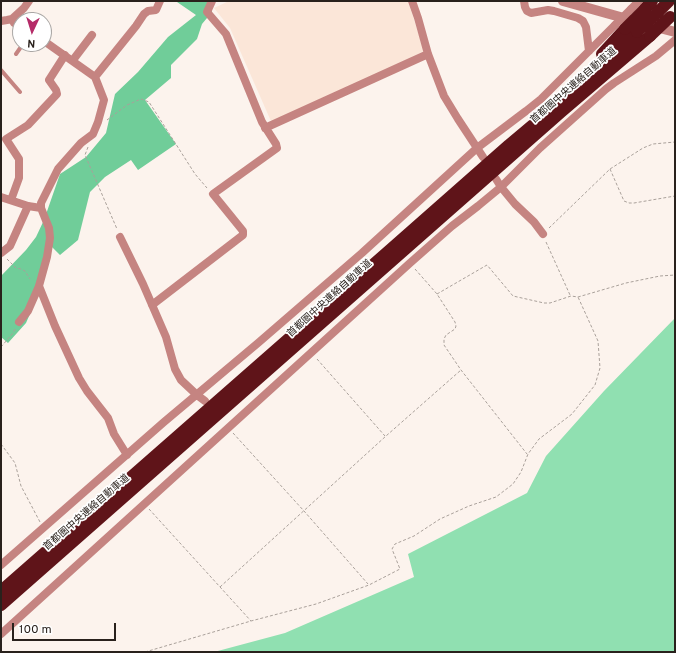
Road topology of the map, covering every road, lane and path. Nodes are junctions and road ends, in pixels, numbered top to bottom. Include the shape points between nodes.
1 (29, 1) edge
2 (212, 1) edge
3 (412, 1) edge
4 (524, 1) edge
5 (563, 1) edge
6 (669, 1) edge
7 (158, 2) edge
8 (642, 3) edge
9 (20, 12) edge
10 (673, 14) edge
11 (12, 19) edge
12 (1, 20) edge
13 (620, 27) junction
14 (675, 32) edge
15 (92, 35) dead end
16 (675, 40) edge
17 (52, 46) edge
18 (589, 51) junction
19 (428, 54) junction
20 (65, 55) junction
21 (73, 60) junction
22 (1, 70) edge
23 (95, 76) junction
24 (20, 92) dead end
25 (553, 108) junction
26 (266, 128) junction
27 (94, 130) junction
28 (3, 137) edge
29 (675, 142) edge
30 (88, 148) dead end
31 (477, 148) junction
32 (483, 157) dead end
33 (610, 169) junction
34 (496, 179) dead end
35 (501, 187) junction
36 (213, 194) junction
37 (675, 196) edge
38 (1, 197) edge
39 (11, 200) junction
40 (28, 206) junction
41 (41, 208) junction
42 (542, 234) junction
43 (120, 237) joint
44 (1, 253) edge
45 (410, 263) junction
46 (675, 275) edge
47 (30, 279) dead end
48 (38, 286) junction
49 (437, 294) junction
50 (571, 296) junction
51 (578, 297) junction
52 (152, 305) junction
53 (19, 322) joint
54 (1, 347) edge
55 (311, 353) junction
56 (461, 370) junction
57 (197, 395) junction
58 (205, 401) dead end
59 (228, 427) junction
60 (386, 436) junction
61 (1, 444) edge
62 (127, 454) junction
63 (528, 454) junction
64 (145, 504) junction
65 (304, 511) junction
66 (43, 528) junction
67 (1, 565) edge
68 (369, 585) junction
69 (220, 587) junction
70 (1, 591) edge
71 (1, 605) edge
72 (251, 621) junction
73 (1, 634) edge
74 (145, 652) edge

1 - 9 street
2 - 26 street via 207,12 226,34
3 - 19 street
4 - 18 street via 527,11 531,13 548,10 583,21
5 - 14 street
6 - 25 highway, 首都圏中央連絡自動車道, bridge
7 - 23 street via 156,10 144,14
8 - 13 highway, bridge
8 - 13 street, bridge via 630,10
10 - 71 highway, 首都圏中央連絡自動車道, bridge
11 - 12 street
13 - 18 street
13 - 25 highway
15 - 21 street
16 - 35 street via 656,56 606,89
17 - 20 street
18 - 31 street via 541,99
19 - 26 street
19 - 31 street via 444,96
20 - 21 street
20 - 28 street via 49,80 57,94 28,124
21 - 23 street
22 - 24 lane
23 - 27 street via 104,100
25 - 70 highway, 首都圏中央連絡自動車道
26 - 36 street via 277,148
27 - 36 path via 127,105 141,99 149,102 195,174
27 - 41 street via 58,169
28 - 39 street via 20,159 18,178
29 - 33 path via 653,144 643,148
30 - 43 path via 85,155
31 - 32 street
31 - 57 street via 362,253
33 - 37 path via 624,201 634,203
33 - 42 path
34 - 35 street
35 - 42 street
35 - 45 street
36 - 52 street via 243,235
38 - 39 street
39 - 40 street
40 - 41 street
40 - 44 street via 10,246
41 - 48 street via 50,238
42 - 50 path
43 - 52 street
44 - 47 path
45 - 49 path
45 - 55 street
46 - 51 path via 633,282
48 - 53 street via 28,310
48 - 62 street via 79,378 108,418 114,434
49 - 50 path via 487,265 513,296 544,303
49 - 56 path via 455,322 455,329 446,336 444,345
50 - 51 path
51 - 63 path via 598,341 600,368 595,385 572,414 539,439
52 - 57 street via 166,337 175,369 181,380
53 - 54 path
55 - 59 street
55 - 60 path
56 - 60 path
56 - 63 path
57 - 58 street
57 - 62 street
59 - 64 street
59 - 65 path
60 - 65 path
61 - 66 path via 15,463 21,486
62 - 66 street
63 - 68 path via 513,484 496,497 440,519 414,536 395,544 392,548 400,569
64 - 69 path
64 - 73 street
65 - 68 path
65 - 69 path
66 - 67 street
68 - 72 path via 316,604
69 - 72 path
72 - 74 path

